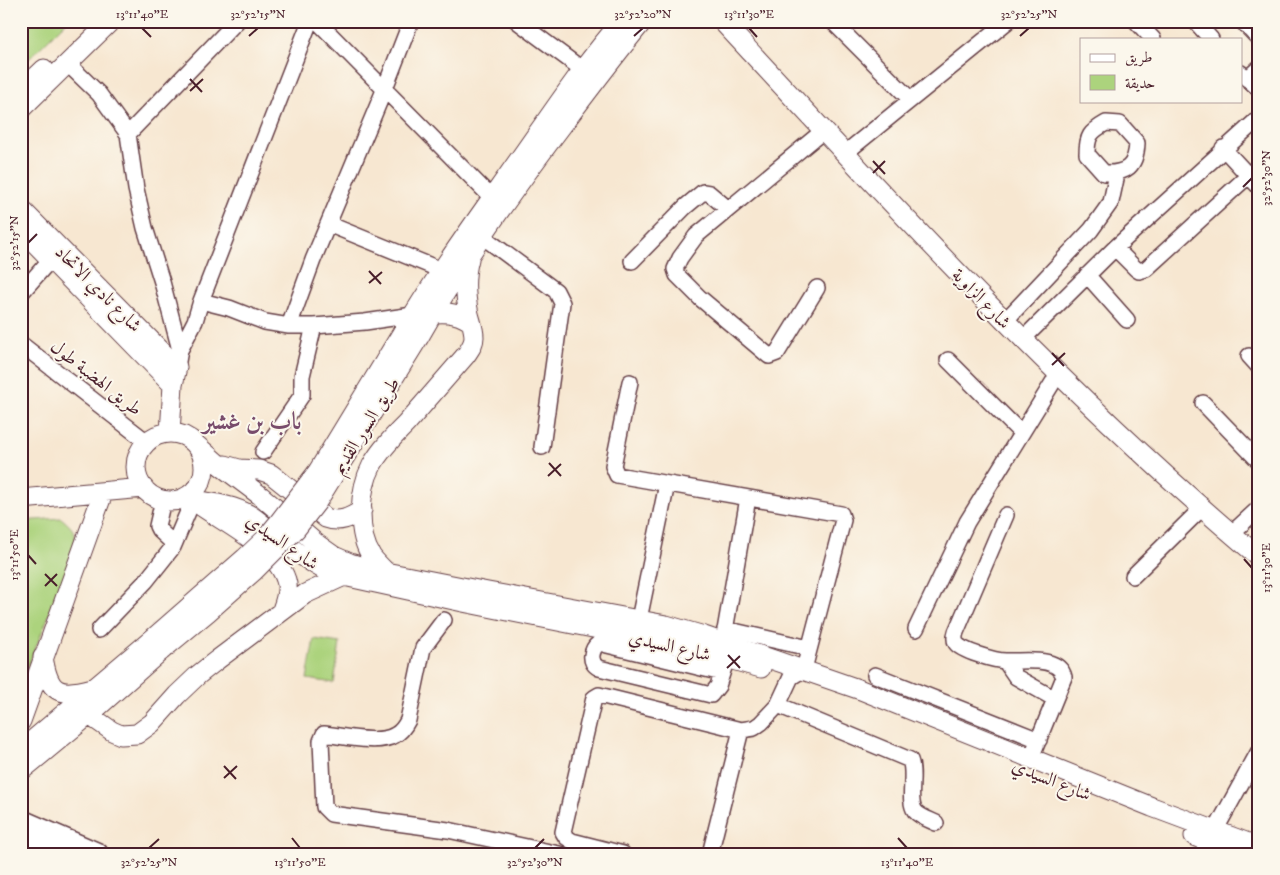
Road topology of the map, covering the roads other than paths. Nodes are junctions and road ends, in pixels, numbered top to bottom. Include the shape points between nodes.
1 (94, 21) edge
2 (111, 21) edge
3 (237, 21) edge
4 (310, 21) edge
5 (317, 21) edge
6 (411, 21) edge
7 (517, 21) edge
8 (622, 21) edge
9 (643, 21) edge
10 (722, 21) edge
11 (832, 21) edge
12 (1008, 21) edge
13 (1136, 21) edge
14 (1195, 21) edge
15 (1242, 21) edge
16 (1205, 37) edge
17 (1152, 38) edge
18 (1259, 39) edge
19 (68, 64) junction
20 (1259, 68) edge
21 (583, 70) junction
22 (1244, 76) edge
23 (385, 88) junction
24 (1259, 89) edge
25 (21, 91) edge
26 (910, 99) junction
27 (21, 109) edge
28 (1259, 118) edge
29 (824, 131) junction
30 (128, 134) junction
31 (1224, 148) junction
32 (844, 154) junction
33 (1254, 171) edge
34 (1117, 174) dead end
35 (1259, 187) edge
36 (497, 201) junction
37 (21, 209) edge
38 (728, 209) junction
39 (328, 224) junction
40 (21, 229) edge
41 (482, 236) junction
42 (1115, 248) junction
43 (471, 252) junction
44 (51, 259) junction
45 (632, 261) dead end
46 (441, 270) junction
47 (1087, 275) junction
48 (817, 288) dead end
49 (21, 293) edge
50 (201, 301) junction
51 (433, 313) junction
52 (413, 315) junction
53 (1126, 320) dead end
54 (470, 321) junction
55 (1004, 322) junction
56 (289, 326) junction
57 (314, 326) junction
58 (410, 335) junction
59 (1022, 340) junction
60 (21, 344) edge
61 (948, 360) dead end
62 (177, 367) junction
63 (1058, 374) junction
64 (630, 382) dead end
65 (1203, 403) dead end
66 (170, 433) junction
67 (1021, 433) junction
68 (190, 439) junction
69 (147, 442) junction
70 (542, 447) dead end
71 (263, 452) dead end
72 (1259, 461) edge
73 (217, 463) junction
74 (667, 484) junction
75 (144, 488) junction
76 (103, 493) junction
77 (748, 498) junction
78 (21, 499) edge
79 (188, 499) junction
80 (163, 500) junction
81 (1202, 508) junction
82 (1259, 508) edge
83 (362, 510) junction
84 (1006, 515) dead end
85 (1231, 534) junction
86 (174, 544) junction
87 (1259, 558) edge
88 (378, 570) junction
89 (344, 576) junction
90 (1133, 576) dead end
91 (282, 610) junction
92 (566, 615) junction
93 (444, 620) dead end
94 (637, 628) junction
95 (916, 629) dead end
96 (99, 630) dead end
97 (156, 646) junction
98 (809, 648) junction
99 (724, 651) junction
100 (43, 657) junction
101 (1005, 661) junction
102 (797, 673) junction
103 (875, 676) dead end
104 (94, 687) junction
105 (1055, 699) junction
106 (778, 705) junction
107 (89, 715) junction
108 (21, 720) edge
109 (741, 730) junction
110 (1038, 740) junction
111 (21, 750) edge
112 (1259, 751) edge
113 (1031, 758) junction
114 (1255, 767) edge
115 (21, 771) edge
116 (1149, 812) junction
117 (21, 821) edge
118 (936, 823) dead end
119 (1215, 831) junction
120 (21, 841) edge
121 (1259, 847) edge
122 (50, 854) edge
123 (97, 854) edge
124 (559, 854) edge
125 (623, 854) edge
126 (710, 854) edge
127 (1237, 854) edge

1 - 25 main road
2 - 19 main road
3 - 30 street
4 - 50 street
5 - 23 street
6 - 23 street
7 - 21 street
8 - 21 main road, طريق السور القديم
9 - 36 main road, طريق السور القديم
10 - 29 main road, شارع الزاوية
11 - 26 street
12 - 26 street
13 - 17 street
14 - 16 street
15 - 18 street
19 - 27 main road
19 - 30 street via 99,94
20 - 22 street
21 - 36 main road, طريق السور القديم
22 - 24 street
23 - 36 street
23 - 39 street
26 - 32 street
28 - 31 street
29 - 32 main road, شارع الزاوية
29 - 38 street
30 - 62 street via 136,189 162,282
31 - 33 street
31 - 42 street
32 - 55 main road, شارع الزاوية
33 - 35 street
33 - 42 street via 1146,269 1136,270
34 - 55 street via 1111,202 1091,230
36 - 41 main road, طريق السور القديم
36 - 46 main road, طريق السور القديم
37 - 62 main road, شارع نادي الاتحاد
38 - 45 street via 709,193 703,192
38 - 48 street via 696,236 674,269 700,298 769,356 777,353
39 - 46 street
39 - 56 street
40 - 44 main road, شارع نادي الاتحاد
41 - 43 main road, طريق السور القديم
41 - 70 street via 556,291 562,303
42 - 47 street
43 - 51 main road, طريق السور القديم
43 - 54 main road via 466,286
44 - 49 street
44 - 62 main road, شارع نادي الاتحاد
46 - 52 main road, طريق السور القديم
47 - 53 street
47 - 59 street
50 - 56 street via 265,322
50 - 62 street
51 - 52 main road
51 - 54 main road via 453,312
51 - 58 main road, طريق السور القديم
52 - 57 street via 373,322
52 - 58 main road, طريق السور القديم
54 - 83 main road via 474,339 470,350 373,462
55 - 59 main road, شارع الزاوية
56 - 57 street
57 - 71 street via 302,376 302,395
58 - 97 main road, طريق السور القديم, bridge via 318,472 274,528
59 - 63 main road, شارع الزاوية
60 - 69 street, طريق الهضبة طول
61 - 67 street
62 - 66 main road
63 - 67 street
63 - 81 main road, شارع الزاوية
64 - 74 street via 613,466 617,475
65 - 72 street
66 - 68 main road
66 - 69 main road via 157,435
67 - 95 street via 967,522
68 - 73 main road, شارع السيدي
68 - 79 main road via 198,448 204,469 201,480
69 - 75 main road via 140,450 136,470
73 - 83 main road via 271,474 332,520 345,520
73 - 88 main road, شارع السيدي via 334,556
74 - 77 street
74 - 94 street
75 - 76 main road
75 - 80 main road
76 - 78 main road
76 - 100 main road
77 - 98 street via 843,516
77 - 99 street
79 - 80 main road
79 - 86 street
79 - 89 main road, شارع السيدي via 214,502 249,514 316,566
79 - 91 main road via 250,539 275,562 287,585
80 - 86 street via 156,526
81 - 85 main road, شارع الزاوية
81 - 90 street
82 - 85 street
83 - 88 main road via 366,544
84 - 101 street via 955,638 956,644 965,650
85 - 87 main road, شارع الزاوية
86 - 96 street via 146,580
88 - 92 main road, شارع السيدي
89 - 91 main road via 305,594
89 - 92 main road, شارع السيدي
91 - 107 main road via 198,675 137,734 121,735
92 - 94 main road, شارع السيدي
93 - 124 street via 423,648 408,720 403,728 382,740 324,734 321,741 324,807 331,814 448,830
94 - 99 main road, شارع السيدي via 666,625
97 - 104 main road, طريق السور القديم
97 - 107 main road, طريق السور القديم
98 - 99 street
98 - 102 street
99 - 99 street via 599,643 594,648 592,661 598,668 711,696 718,686
99 - 102 main road, شارع السيدي
100 - 104 main road via 48,678 57,689 72,693
100 - 108 main road
101 - 105 street via 1016,677
101 - 105 street via 1034,660 1060,668 1064,677
102 - 106 street
102 - 113 main road, شارع السيدي via 861,690
102 - 116 main road, شارع السيدي
103 - 110 street
104 - 111 main road, طريق السور القديم
105 - 110 street
106 - 109 street via 754,728
106 - 118 street via 910,760 913,806 919,815
107 - 115 main road, طريق السور القديم
109 - 125 street via 599,695 594,698 563,832 572,841
109 - 126 street
110 - 113 street
112 - 114 street
113 - 116 main road, شارع السيدي
114 - 119 street
116 - 119 main road, شارع السيدي
116 - 127 main road, شارع السيدي
117 - 123 highway
119 - 121 main road, شارع السيدي
120 - 122 highway

